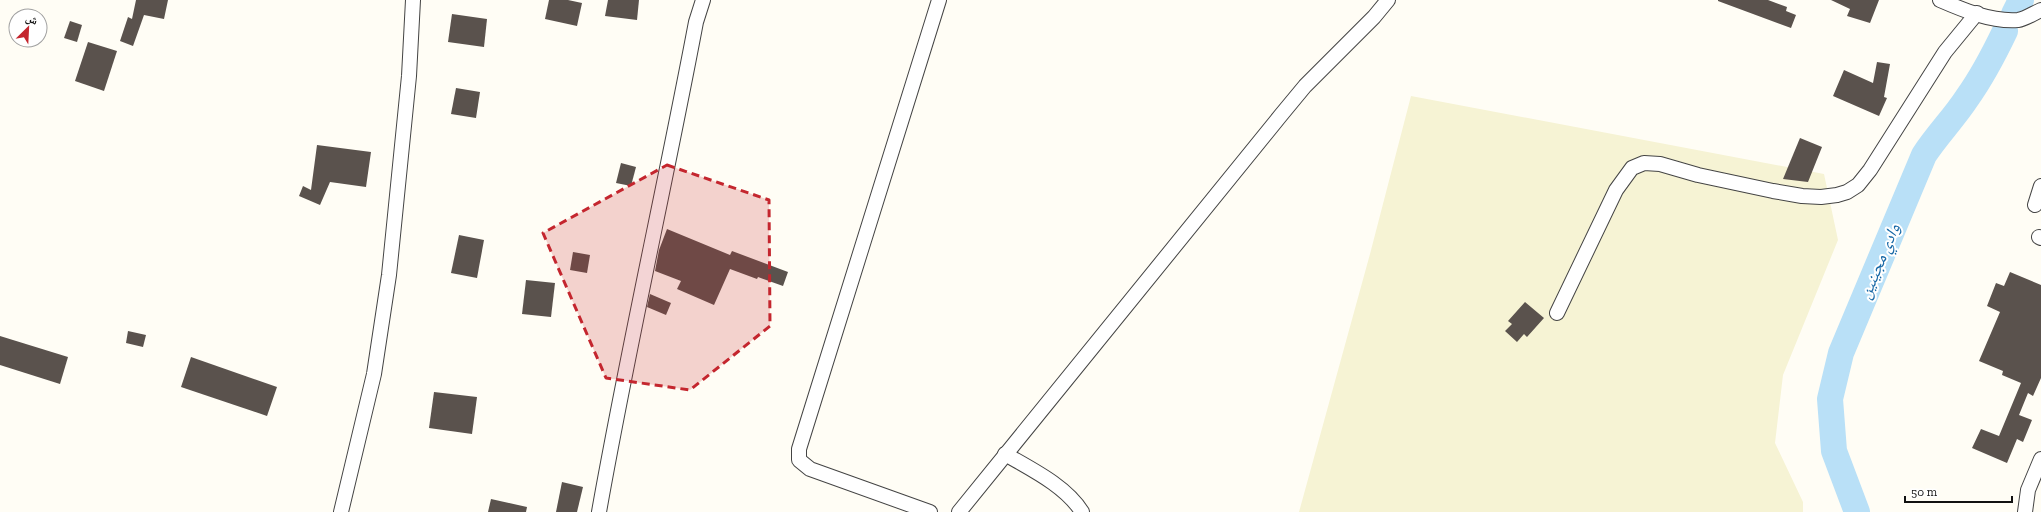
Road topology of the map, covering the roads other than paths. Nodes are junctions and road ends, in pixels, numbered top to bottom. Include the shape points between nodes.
1 (413, 0) edge
2 (702, 0) edge
3 (938, 0) edge
4 (1388, 0) edge
5 (1940, 0) edge
6 (2041, 10) edge
7 (1977, 13) junction
8 (2041, 186) edge
9 (2035, 205) dead end
10 (1556, 313) dead end
11 (1006, 454) junction
12 (2041, 459) edge
13 (341, 512) edge
14 (599, 512) edge
15 (930, 512) edge
16 (959, 512) edge
17 (1082, 512) edge
18 (2025, 512) edge

1 - 13 street via 409,76 389,275 374,374
2 - 14 street
3 - 15 street via 799,449 798,460 810,469
4 - 11 street via 1281,115
5 - 7 street via 1967,12
6 - 7 street via 2019,20 1994,18
7 - 10 street via 1945,52 1870,170 1858,185 1847,192 1826,196 1802,196 1698,175 1660,164 1644,164 1632,168 1616,190
8 - 9 street
11 - 16 street
11 - 17 street via 1057,487 1075,501
12 - 18 street via 2028,490

